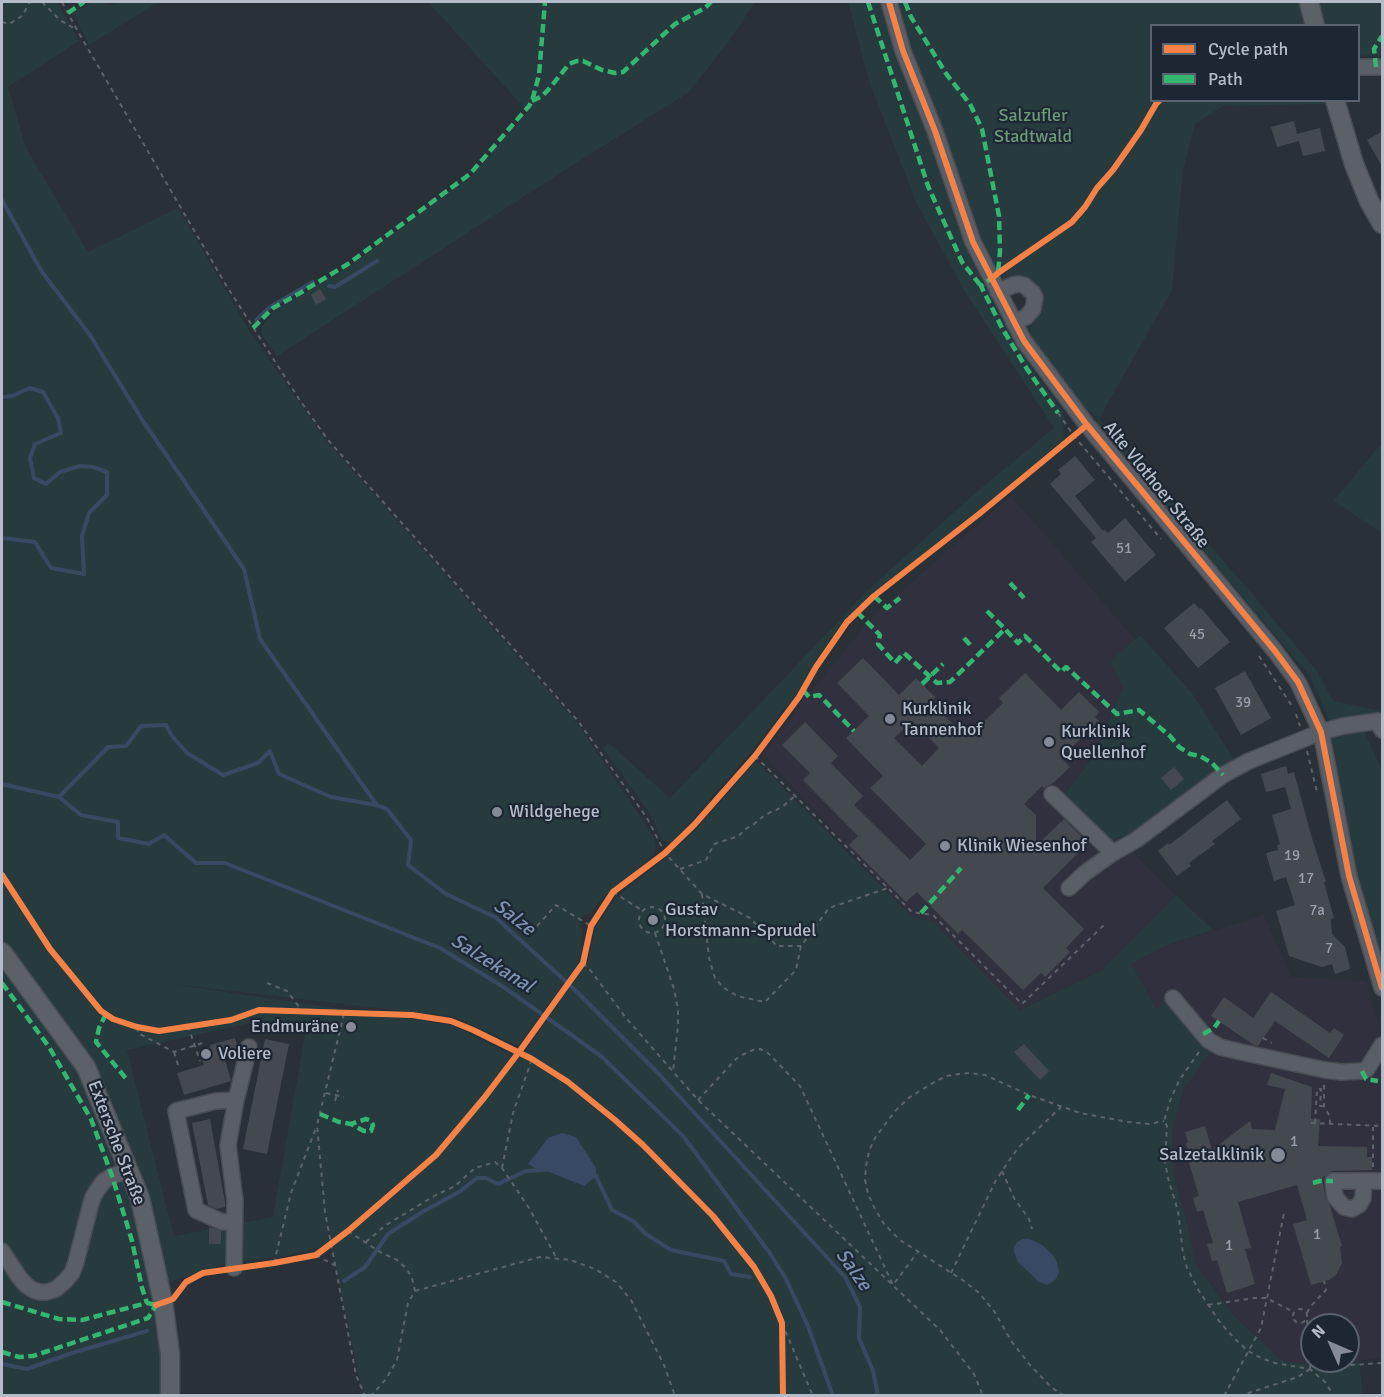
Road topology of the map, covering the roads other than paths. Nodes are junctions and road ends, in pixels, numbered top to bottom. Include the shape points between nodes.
1 (889, 2) edge
2 (1309, 2) edge
3 (1315, 24) edge
4 (1360, 67) edge
5 (1383, 67) edge
6 (1336, 102) edge
7 (1383, 224) edge
8 (998, 292) junction
9 (1014, 323) junction
10 (1383, 730) edge
11 (1321, 732) junction
12 (1052, 794) dead end
13 (1113, 853) junction
14 (1069, 888) dead end
15 (2, 952) edge
16 (1383, 988) edge
17 (1173, 998) dead end
18 (1383, 1045) edge
19 (249, 1047) dead end
20 (236, 1100) junction
21 (129, 1170) junction
22 (235, 1221) junction
23 (2, 1251) edge
24 (234, 1268) dead end
25 (170, 1395) edge

1 - 8 street, Alte Vlothoer Straße via 973,242
2 - 3 main road
4 - 5 street
6 - 7 main road via 1354,164
8 - 9 street, Alte Vlothoer Straße
8 - 9 street via 1019,284 1033,293 1033,309
9 - 11 street, Alte Vlothoer Straße via 1087,425 1275,651 1298,682
10 - 11 street via 1378,721
11 - 13 street via 1223,775
11 - 16 street, Alte Vlothoer Straße via 1349,876
12 - 13 street
13 - 14 street
15 - 21 main road, Extersche Straße via 86,1067
17 - 18 street via 1208,1040 1220,1047 1341,1072 1367,1069
19 - 20 street
20 - 22 street via 228,1145
20 - 22 street via 176,1111 196,1210 222,1222
21 - 23 street via 104,1181 93,1197 72,1273 56,1289 33,1290
21 - 25 main road, Extersche Straße via 140,1198 163,1302 170,1354
22 - 24 street

